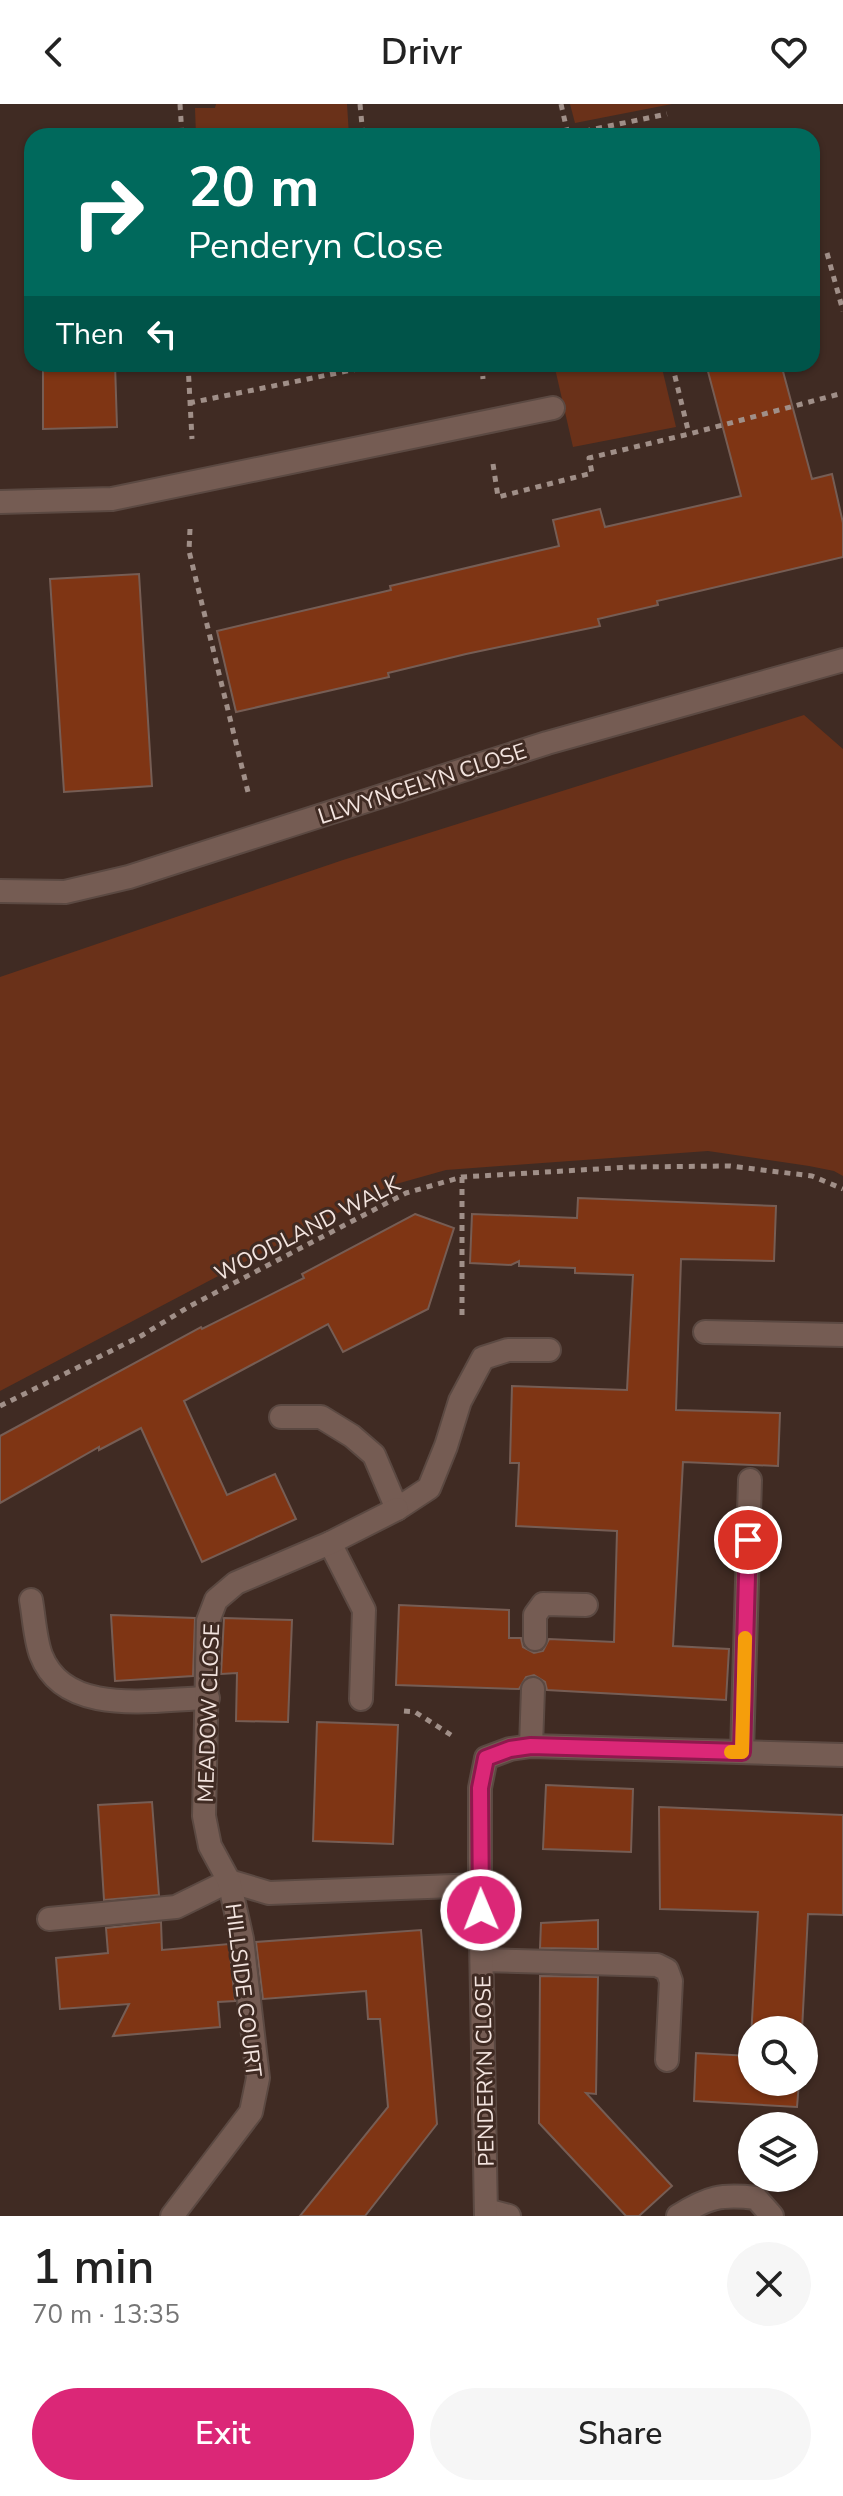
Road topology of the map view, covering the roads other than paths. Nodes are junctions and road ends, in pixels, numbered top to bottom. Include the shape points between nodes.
1 (553, 408) dead end
2 (0, 502) edge
3 (843, 660) edge
4 (0, 891) edge
5 (705, 1332) dead end
6 (843, 1335) edge
7 (549, 1350) dead end
8 (281, 1417) dead end
9 (750, 1480) dead end
10 (397, 1509) junction
11 (330, 1543) junction
12 (31, 1600) dead end
13 (586, 1605) dead end
14 (535, 1639) dead end
15 (533, 1689) dead end
16 (208, 1698) junction
17 (361, 1699) road end
18 (531, 1746) junction
19 (742, 1752) junction
20 (843, 1755) edge
21 (229, 1881) junction
22 (480, 1885) junction
23 (49, 1919) dead end
24 (482, 1960) junction
25 (667, 2060) dead end
26 (486, 2213) edge
27 (172, 2216) edge
28 (509, 2216) edge
29 (678, 2216) edge
30 (772, 2216) edge

1 - 2 street via 112,499
3 - 4 street, LLWYNCELYN CLOSE via 547,743 129,877 65,892
5 - 6 street
7 - 10 street, MEADOW CLOSE via 508,1350 483,1358 460,1401 429,1488
8 - 10 street via 321,1417 352,1436 374,1455
9 - 19 street
10 - 11 street, MEADOW CLOSE
11 - 16 street, MEADOW CLOSE via 236,1583 216,1600 208,1621
11 - 17 street via 364,1610
12 - 16 street via 41,1656 64,1688 99,1701
13 - 14 street via 543,1604 535,1615
15 - 18 street
16 - 21 street, MEADOW CLOSE via 204,1816 210,1846
18 - 19 street
18 - 22 street, PENDERYN CLOSE via 486,1758 480,1788
19 - 20 street
21 - 22 street via 269,1893
21 - 23 street via 176,1907
21 - 27 street, HILLSIDE COURT via 242,1939 258,2078 251,2112
22 - 24 street, PENDERYN CLOSE
24 - 25 street via 657,1965 667,1970
24 - 26 street, PENDERYN CLOSE
26 - 28 street
29 - 30 street via 725,2194 756,2198

